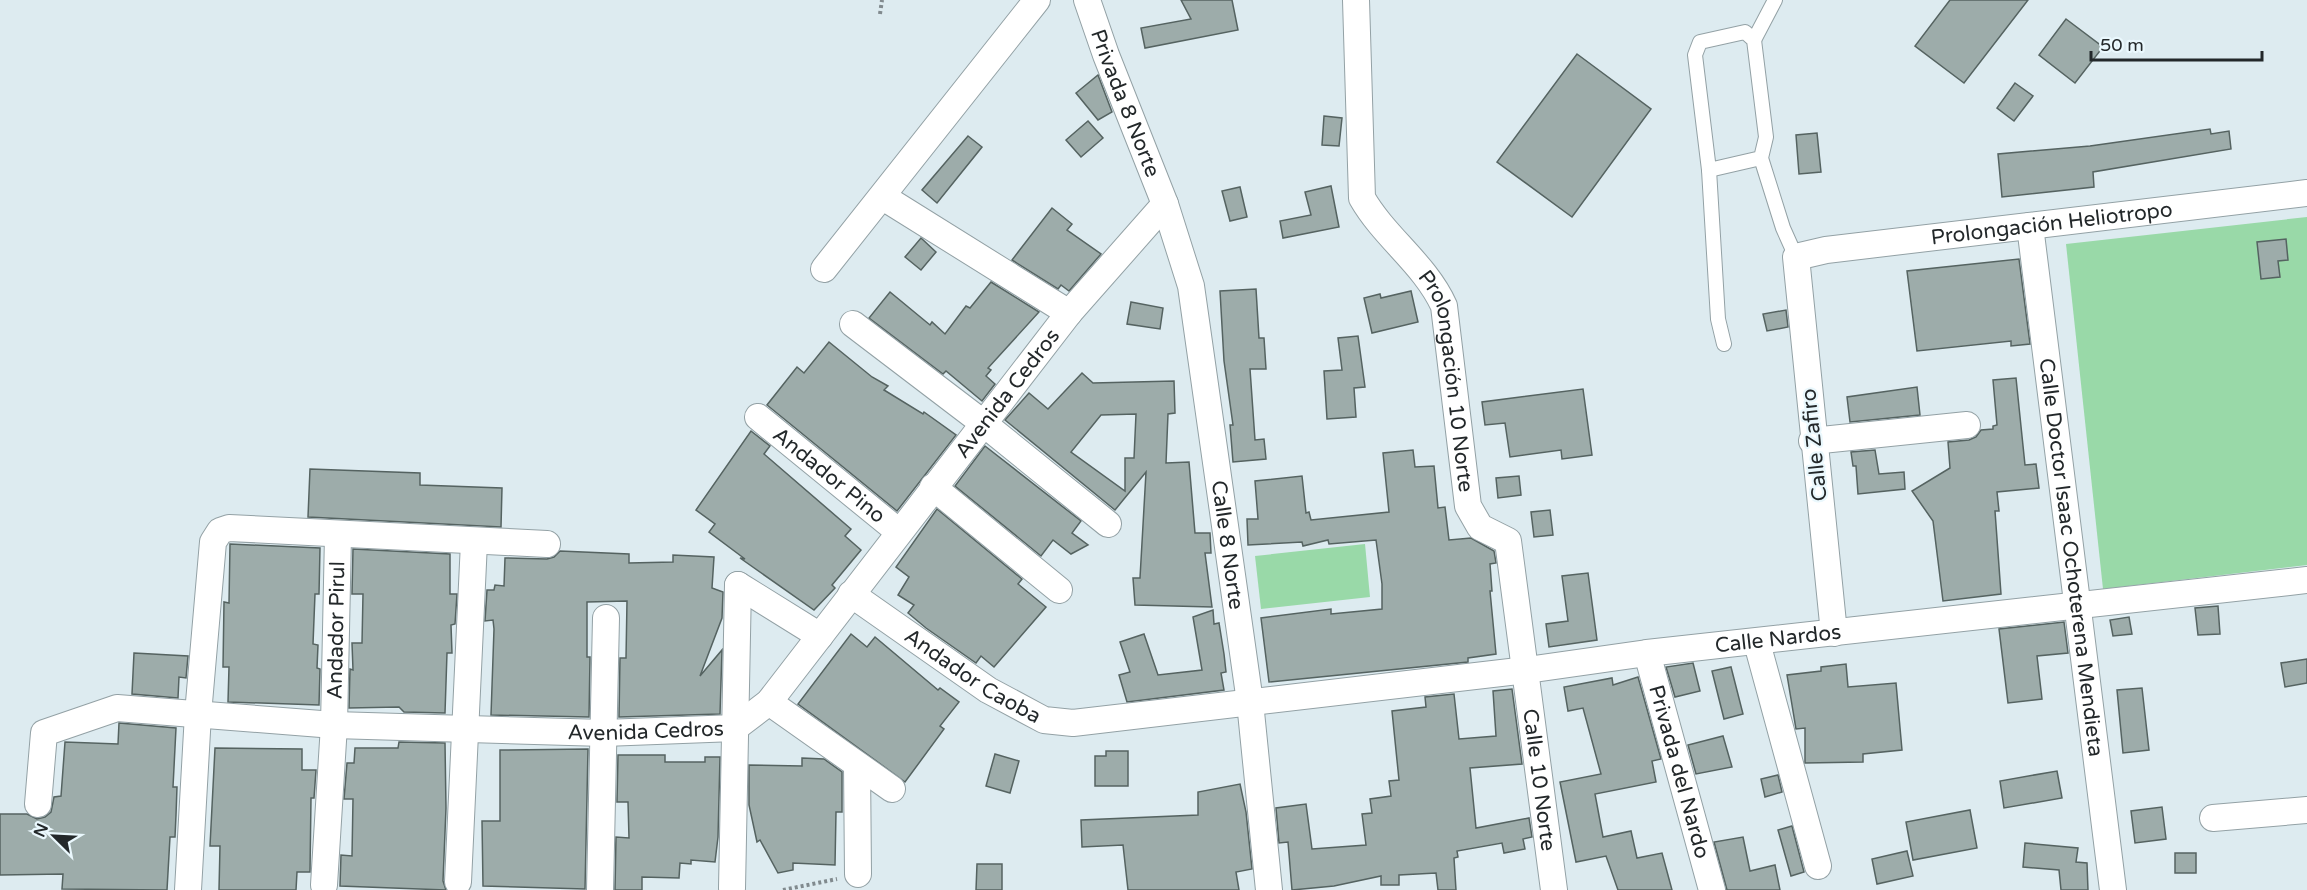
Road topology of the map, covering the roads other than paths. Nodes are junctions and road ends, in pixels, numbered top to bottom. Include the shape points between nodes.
1 (1037, 0) edge
2 (1087, 0) edge
3 (1356, 0) edge
4 (1775, 0) edge
5 (1754, 40) junction
6 (1761, 158) junction
7 (1709, 170) junction
8 (2307, 193) edge
9 (883, 197) junction
10 (1165, 204) junction
11 (2030, 226) junction
12 (1796, 257) junction
13 (824, 269) dead end
14 (1069, 313) junction
15 (852, 324) dead end
16 (1724, 344) dead end
17 (758, 417) dead end
18 (982, 423) junction
19 (1967, 425) dead end
20 (1812, 441) junction
21 (933, 487) junction
22 (1108, 524) dead end
23 (899, 532) junction
24 (338, 536) junction
25 (474, 542) junction
26 (547, 544) dead end
27 (2307, 580) edge
28 (1059, 590) dead end
29 (851, 594) junction
30 (2079, 606) junction
31 (606, 618) dead end
32 (1834, 633) junction
33 (820, 636) junction
34 (1757, 643) junction
35 (1647, 653) junction
36 (1527, 670) junction
37 (769, 702) junction
38 (1250, 702) junction
39 (198, 714) junction
40 (334, 725) junction
41 (466, 728) junction
42 (735, 728) junction
43 (604, 733) junction
44 (857, 766) junction
45 (892, 789) dead end
46 (38, 804) dead end
47 (2307, 810) edge
48 (2213, 818) dead end
49 (1818, 866) dead end
50 (858, 874) road end
51 (458, 882) dead end
52 (324, 885) dead end
53 (732, 888) dead end
54 (188, 890) edge
55 (600, 890) edge
56 (1269, 890) edge
57 (1554, 890) edge
58 (1712, 890) edge
59 (2113, 890) edge

1 - 9 street
2 - 10 street, Privada 8 Norte
3 - 36 street, Prolongación 10 Norte via 1362,198 1373,217 1434,284 1444,306 1468,506 1480,527 1508,541
4 - 5 lane
5 - 6 lane via 1766,137
5 - 7 lane via 1745,32 1726,35 1700,42 1695,55
6 - 7 lane
6 - 12 lane
7 - 16 lane via 1718,319
8 - 11 street, Prolongación Heliotropo
9 - 13 street
9 - 14 street
10 - 14 street, Avenida Cedros
10 - 38 street, Calle 8 Norte via 1191,286
11 - 12 street, Prolongación Heliotropo
11 - 30 street, Calle Doctor Isaac Ochoterena Mendieta
12 - 20 street, Calle Zafiro
14 - 18 street, Avenida Cedros
15 - 18 street
17 - 23 street, Andador Pino
18 - 21 street, Avenida Cedros
18 - 22 street
19 - 20 street
20 - 32 street, Calle Zafiro
21 - 23 street, Avenida Cedros
21 - 28 street
23 - 29 street, Avenida Cedros
24 - 25 street
24 - 39 street via 229,528 220,531 213,542
24 - 40 street, Andador Pirul
25 - 26 street
25 - 41 street
27 - 30 street, Calle Nardos
29 - 33 street, Avenida Cedros
29 - 38 street, Andador Caoba via 988,690 1044,720 1073,723
30 - 32 street, Calle Nardos
30 - 59 street, Calle Doctor Isaac Ochoterena Mendieta
31 - 43 street
32 - 34 street, Calle Nardos
33 - 37 street, Avenida Cedros
33 - 42 street via 738,585
34 - 35 street, Calle Nardos
34 - 49 street
35 - 36 street, Calle Nardos
35 - 58 street, Privada del Nardo
36 - 38 street, Calle Nardos
36 - 57 street, Calle 10 Norte
37 - 42 street, Avenida Cedros
37 - 44 street
38 - 56 street, Calle 8 Norte
39 - 40 street, Avenida Cedros
39 - 46 street, Avenida Cedros via 117,708 44,733
39 - 54 street
40 - 41 street, Avenida Cedros
40 - 52 street, Andador Pirul
41 - 43 street, Avenida Cedros
41 - 51 street
42 - 43 street, Avenida Cedros
42 - 53 street
43 - 55 street
44 - 45 street
44 - 50 street
47 - 48 street

